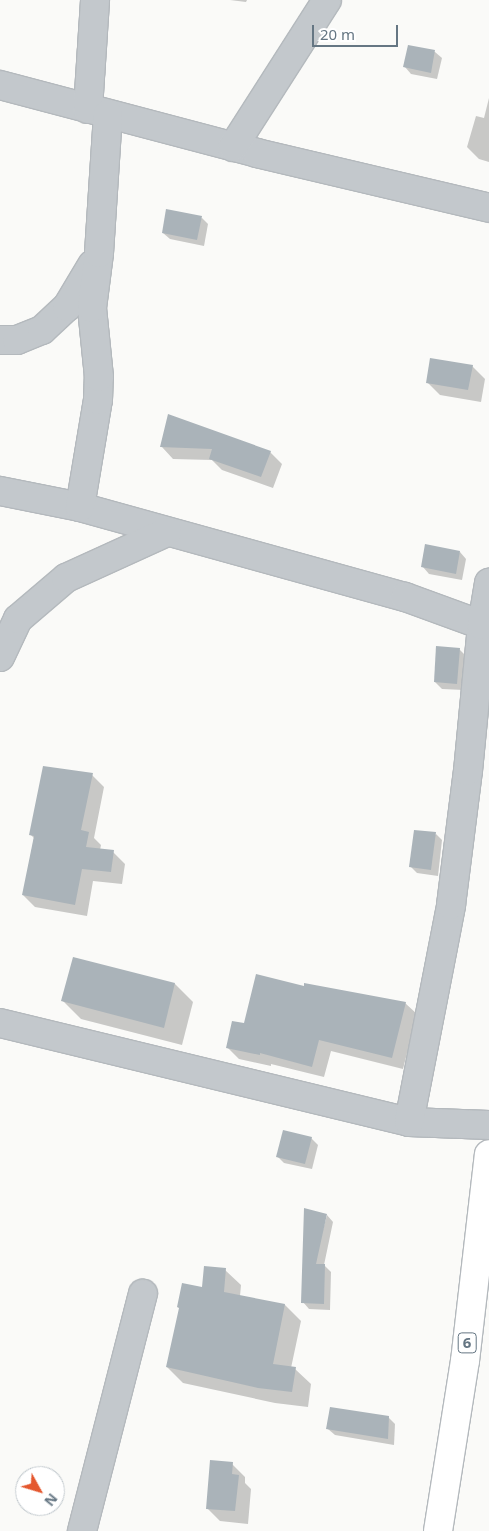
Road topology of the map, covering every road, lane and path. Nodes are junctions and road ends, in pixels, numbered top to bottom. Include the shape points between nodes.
1 (96, 0) edge
2 (327, 0) edge
3 (0, 86) edge
4 (98, 111) junction
5 (233, 147) junction
6 (489, 208) edge
7 (100, 253) junction
8 (0, 340) edge
9 (0, 491) edge
10 (80, 507) junction
11 (167, 532) junction
12 (489, 583) edge
13 (482, 625) junction
14 (0, 657) edge
15 (0, 1022) edge
16 (409, 1122) junction
17 (489, 1125) edge
18 (489, 1154) edge
19 (143, 1294) dead end
20 (82, 1531) edge
21 (438, 1531) edge

1 - 4 street
2 - 5 street
3 - 4 street
4 - 5 street
4 - 7 street
5 - 6 street
7 - 8 street via 67,307 42,330 17,340
7 - 10 street via 92,308 98,400
9 - 10 street
10 - 11 street
11 - 13 street via 405,597
11 - 14 street via 66,578 18,619
12 - 13 street
13 - 16 street via 451,905
15 - 16 street
16 - 17 street
18 - 21 highway, 6 via 464,1361
19 - 20 street

